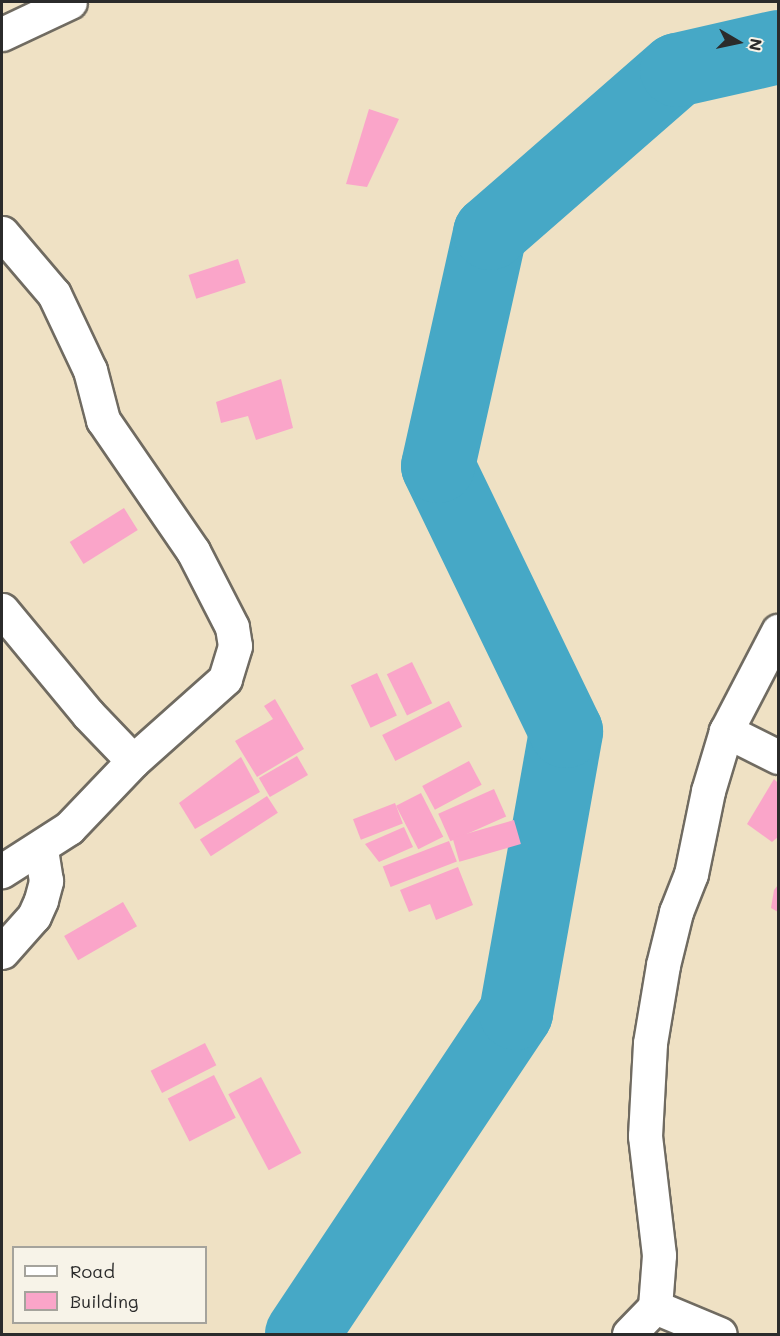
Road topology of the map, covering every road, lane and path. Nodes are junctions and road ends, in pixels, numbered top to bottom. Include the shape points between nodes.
1 (70, 2) edge
2 (2, 34) edge
3 (2, 233) edge
4 (2, 610) edge
5 (778, 631) edge
6 (726, 731) junction
7 (778, 757) edge
8 (133, 761) junction
9 (41, 848) junction
10 (2, 870) edge
11 (2, 952) edge
12 (655, 1307) junction
13 (629, 1335) edge
14 (720, 1335) edge

1 - 2 street
3 - 8 street via 54,294 90,370 103,420 193,551 232,627 235,646 225,679
4 - 8 street via 88,714
5 - 6 street
6 - 7 street
6 - 12 street via 708,791 691,874 676,912 663,965 650,1043 645,1136 659,1255
8 - 9 street via 69,828
9 - 10 street
9 - 11 street via 46,881 34,916
12 - 13 street
12 - 14 street

